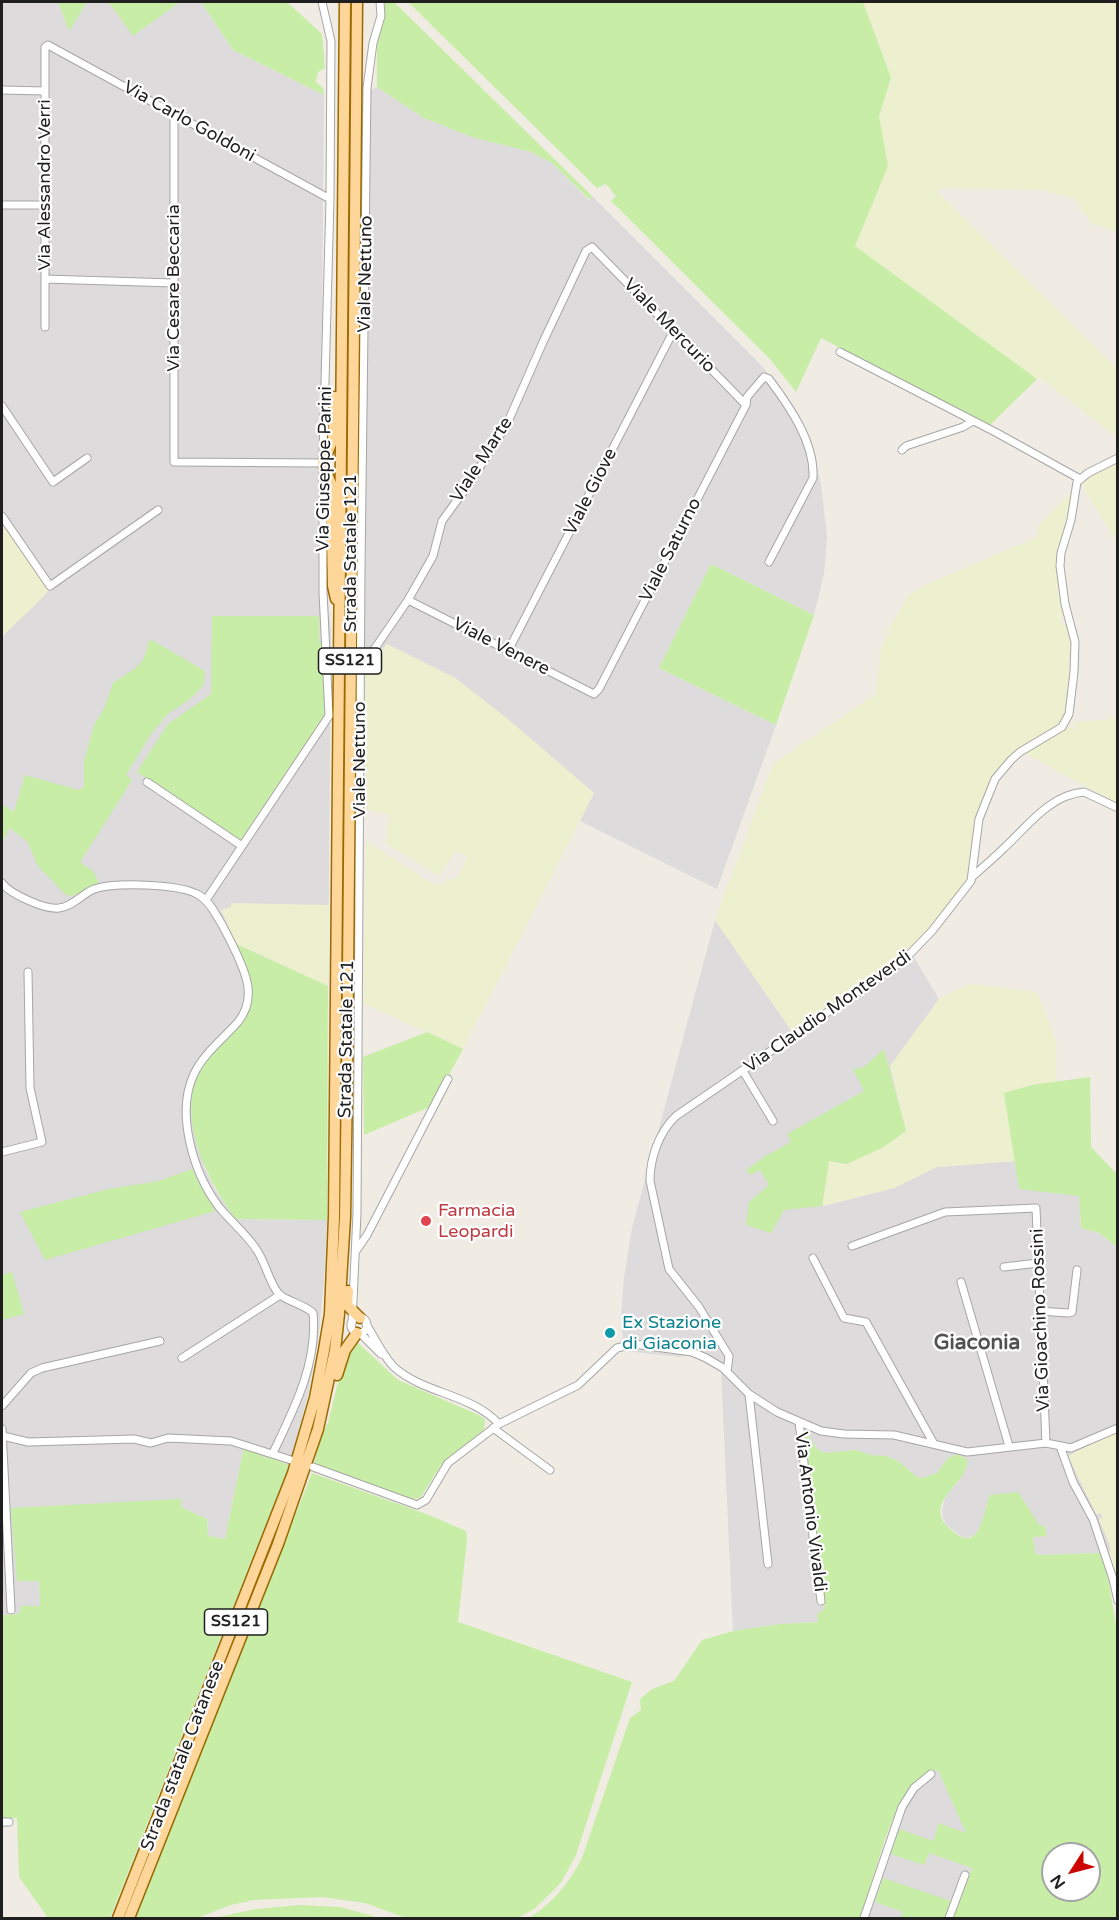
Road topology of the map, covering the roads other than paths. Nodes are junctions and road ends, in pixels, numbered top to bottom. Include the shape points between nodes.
1 (322, 2) edge
2 (345, 2) edge
3 (357, 2) edge
4 (380, 2) edge
5 (48, 45) joint
6 (2, 90) edge
7 (45, 91) junction
8 (174, 113) junction
9 (330, 199) junction
10 (2, 205) edge
11 (46, 205) junction
12 (592, 247) joint
13 (45, 279) junction
14 (173, 283) junction
15 (45, 327) dead end
16 (673, 332) junction
17 (840, 352) dead end
18 (342, 362) junction
19 (746, 405) junction
20 (2, 406) edge
21 (973, 421) junction
22 (902, 450) dead end
23 (87, 458) dead end
24 (1118, 458) edge
25 (323, 464) junction
26 (1080, 479) junction
27 (158, 510) dead end
28 (2, 516) edge
29 (770, 562) dead end
30 (408, 600) junction
31 (340, 612) junction
32 (508, 651) junction
33 (361, 664) junction
34 (594, 694) joint
35 (147, 782) dead end
36 (1118, 808) edge
37 (242, 846) junction
38 (972, 877) junction
39 (2, 883) edge
40 (206, 900) junction
41 (28, 972) dead end
42 (743, 1071) junction
43 (448, 1079) dead end
44 (773, 1121) dead end
45 (2, 1152) edge
46 (345, 1217) junction
47 (852, 1246) dead end
48 (356, 1251) junction
49 (813, 1258) dead end
50 (1038, 1263) junction
51 (1004, 1267) dead end
52 (1077, 1270) dead end
53 (961, 1282) dead end
54 (280, 1295) junction
55 (1039, 1311) junction
56 (334, 1319) junction
57 (358, 1321) junction
58 (160, 1341) dead end
59 (182, 1358) dead end
60 (728, 1372) junction
61 (749, 1394) junction
62 (2, 1406) edge
63 (799, 1422) junction
64 (496, 1426) junction
65 (1118, 1428) edge
66 (318, 1429) junction
67 (2, 1433) edge
68 (1046, 1443) junction
69 (934, 1444) junction
70 (1009, 1446) junction
71 (1060, 1446) junction
72 (273, 1453) junction
73 (291, 1460) dead end
74 (313, 1467) dead end
75 (550, 1470) dead end
76 (768, 1564) dead end
77 (821, 1601) dead end
78 (1118, 1601) edge
79 (11, 1610) dead end
80 (932, 1774) dead end
81 (965, 1875) dead end
82 (118, 1918) edge
83 (129, 1918) edge
84 (864, 1918) edge
85 (950, 1918) edge

1 - 9 street, Via Giuseppe Parini via 331,41
2 - 18 main road, Strada Statale 121 / SS121
3 - 46 main road, Strada Statale 121 / SS121
4 - 33 street, Viale Nettuno via 367,88
5 - 7 street, Via Alessandro Verri
5 - 8 street, Via Carlo Goldoni
6 - 7 street
7 - 11 street, Via Alessandro Verri
8 - 9 street, Via Carlo Goldoni
8 - 14 street, Via Cesare Beccaria
9 - 25 street, Via Giuseppe Parini
10 - 11 street
11 - 13 street, Via Alessandro Verri
12 - 16 street, Viale Mercurio
12 - 30 street, Viale Marte via 586,251 507,424 442,521 434,556
13 - 14 street
13 - 15 street, Via Alessandro Verri
14 - 25 street, Via Cesare Beccaria via 174,462
16 - 19 street, Viale Mercurio
16 - 32 street, Viale Giove
17 - 21 street
18 - 25 main road via 336,386 333,439
18 - 31 main road, Strada Statale 121 / SS121
19 - 29 street, Viale Saturno via 747,397 760,380 769,380 794,416 813,467 813,478
19 - 34 street, Viale Saturno
20 - 23 street via 53,482
21 - 22 street
21 - 26 street
24 - 26 street
25 - 31 main road via 331,484 333,586
25 - 37 street, Via Giuseppe Parini via 323,592 329,716
26 - 38 street, Via Claudio Monteverdi via 1060,566 1075,642 1069,714 1062,727 1020,752 995,779 979,819
27 - 28 street via 50,586
30 - 32 street, Viale Venere
30 - 33 street, Viale Marte
31 - 56 main road, Strada Statale 121 / SS121
32 - 34 street, Viale Venere
33 - 48 street, Viale Nettuno
35 - 37 street
36 - 38 street via 1084,792 1065,797 1029,821
37 - 40 street, Via Giuseppe Parini
38 - 42 street, Via Claudio Monteverdi via 932,931 905,959
39 - 40 street via 13,893 60,909 93,890 122,884 188,890
40 - 54 street via 246,972 249,995 239,1021 194,1073 187,1106 191,1151 210,1194 258,1252
41 - 45 street via 30,1088 42,1142
42 - 44 street
42 - 60 street, Via Claudio Monteverdi via 667,1124 650,1172 669,1269 699,1307 729,1356
43 - 48 street
46 - 56 main road, Strada Statale 121 / SS121
46 - 57 main road via 350,1251 347,1305
47 - 50 street, Via Gioachino Rossini via 945,1212 1036,1208
48 - 57 street, Viale Nettuno
49 - 69 street via 844,1318 866,1322
50 - 51 street
50 - 55 street, Via Gioachino Rossini
52 - 55 street via 1072,1312
53 - 70 street
54 - 59 street
54 - 72 street via 314,1312 314,1333 304,1386
55 - 68 street, Via Gioachino Rossini
56 - 66 main road, Strada statale Catanese / SS121 via 334,1350
56 - 82 main road, Strada statale Catanese / SS121 via 293,1473
57 - 64 street via 393,1366 409,1378 488,1413
57 - 66 main road via 340,1362 331,1403
58 - 62 street via 42,1368 31,1373
60 - 61 street
60 - 64 street via 692,1352 634,1344 620,1347 578,1385
61 - 63 street
61 - 76 street
63 - 69 street via 821,1431 894,1435
63 - 77 street, Via Antonio Vivaldi
64 - 74 street via 448,1462 426,1500 417,1505
64 - 75 street
65 - 71 street via 1071,1448
66 - 83 main road, Strada statale Catanese / SS121 via 278,1544
67 - 72 street via 28,1442 134,1439 151,1443 168,1438 231,1441
67 - 79 street
68 - 70 street
68 - 71 street
69 - 70 street via 967,1452
71 - 78 street via 1093,1519
72 - 73 street
80 - 84 street via 914,1788 902,1808
81 - 85 street

